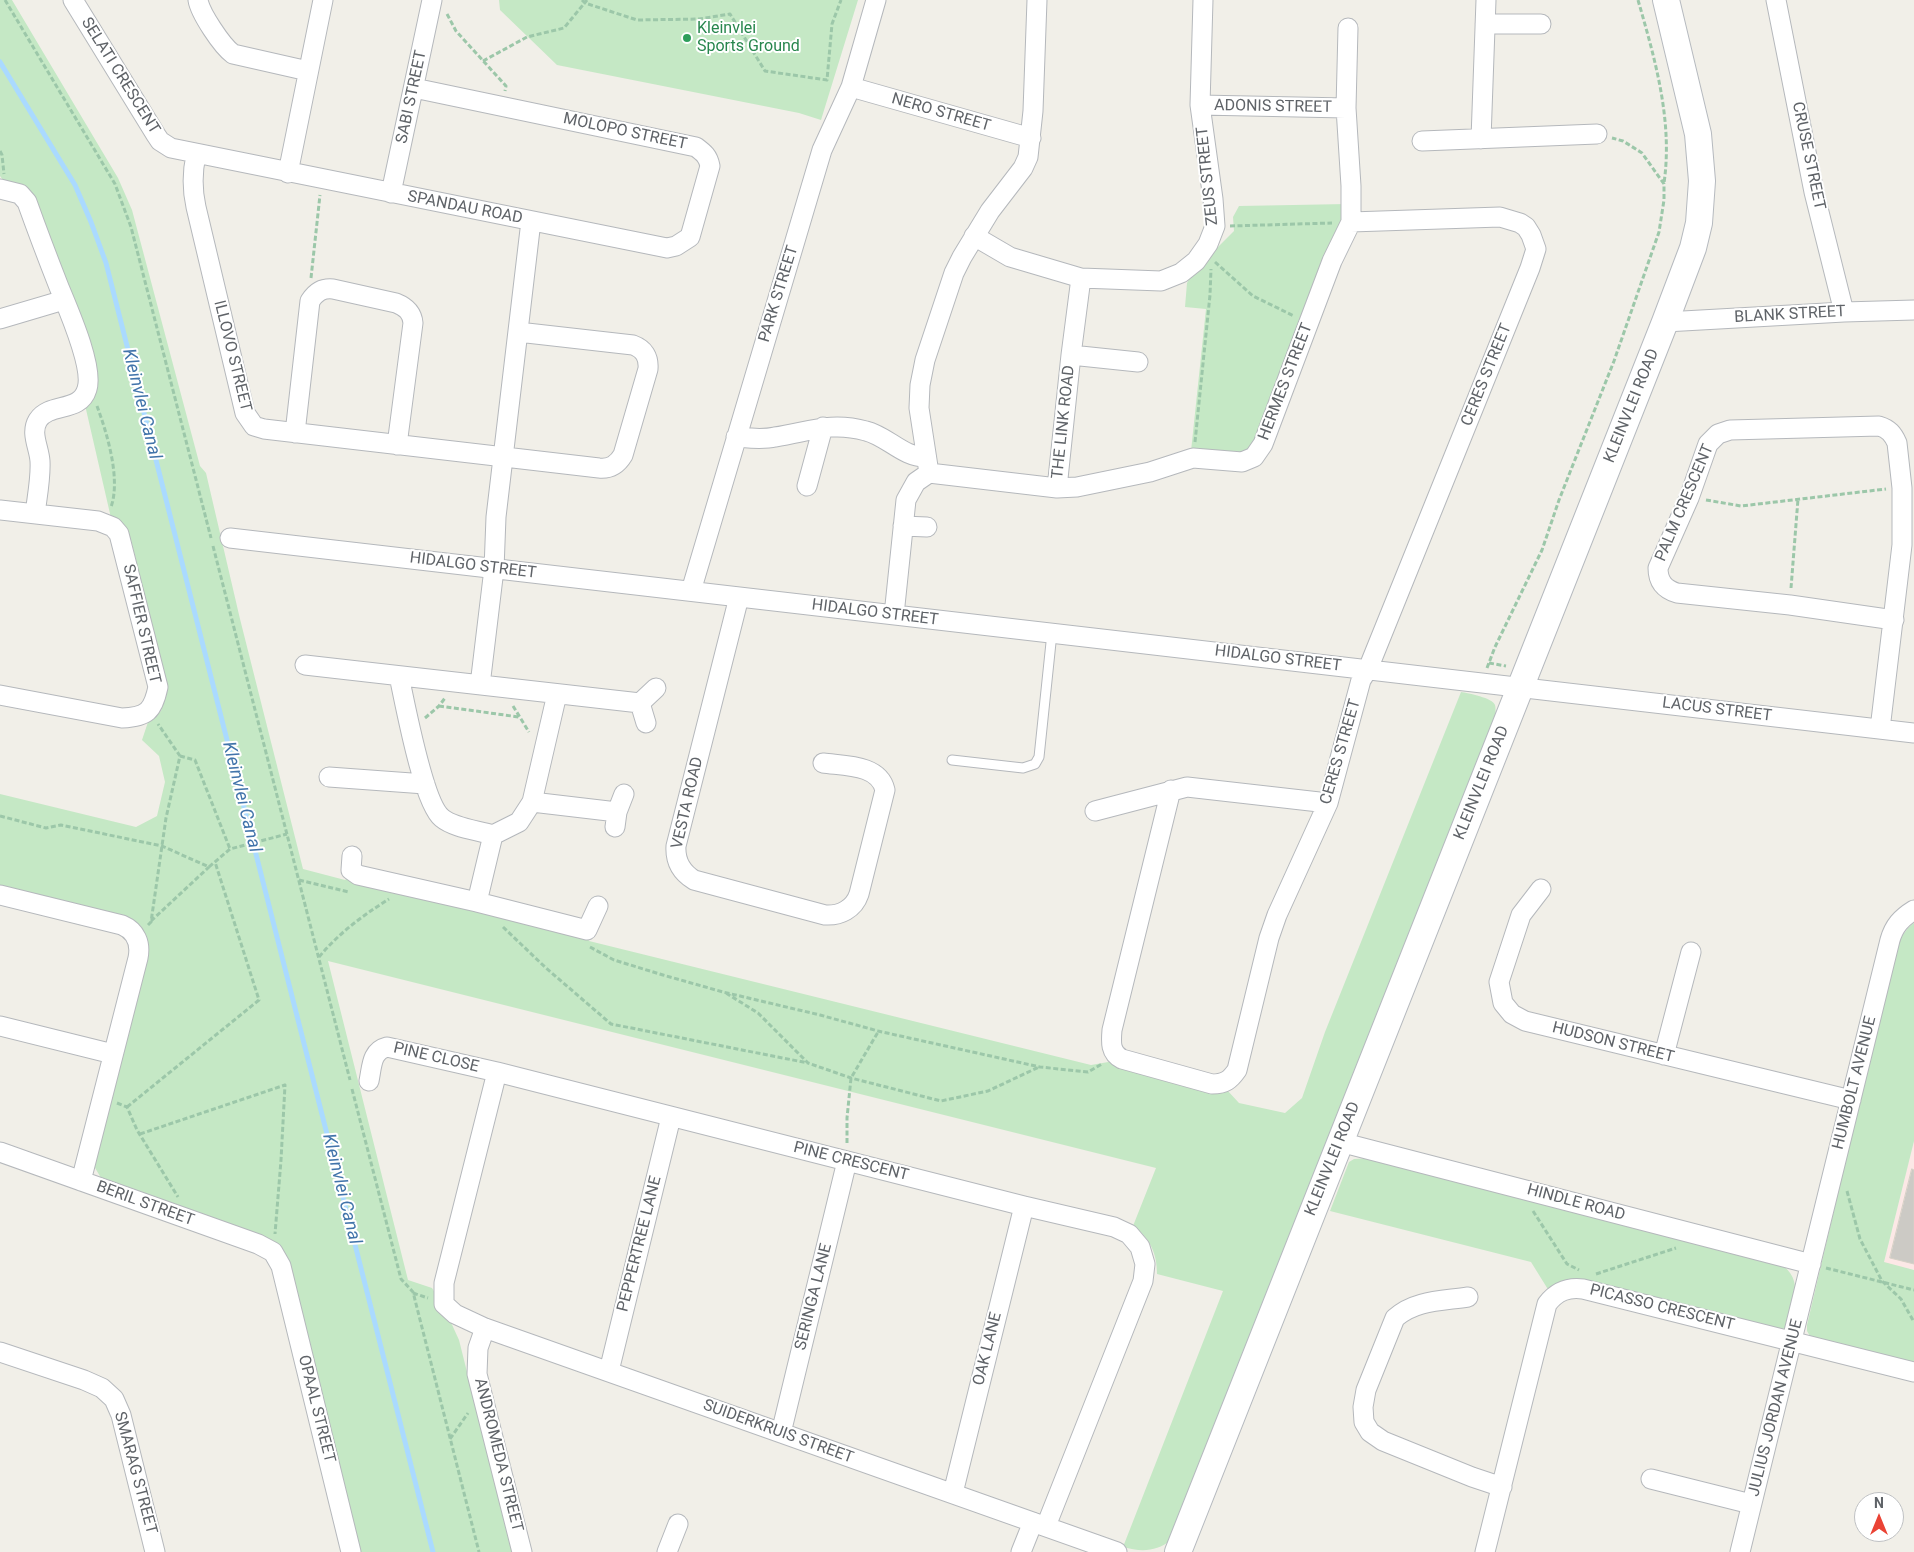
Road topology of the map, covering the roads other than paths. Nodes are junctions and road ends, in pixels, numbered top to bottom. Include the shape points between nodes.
1 (73, 0) edge
2 (198, 0) edge
3 (323, 0) edge
4 (876, 0) edge
5 (1037, 0) edge
6 (1204, 0) edge
7 (1486, 0) edge
8 (1666, 0) edge
9 (1776, 0) edge
10 (438, 4) edge
11 (1485, 24) junction
12 (1541, 24) dead end
13 (1348, 28) dead end
14 (308, 71) junction
15 (850, 87) junction
16 (414, 88) junction
17 (1200, 105) junction
18 (1346, 108) junction
19 (1597, 134) road end
20 (1031, 138) junction
21 (1481, 139) junction
22 (1422, 141) dead end
23 (196, 155) junction
24 (288, 173) junction
25 (0, 189) edge
26 (391, 193) junction
27 (531, 221) junction
28 (1351, 222) junction
29 (974, 236) junction
30 (1081, 278) junction
31 (64, 300) junction
32 (1914, 310) edge
33 (1844, 312) junction
34 (0, 319) edge
35 (1665, 322) junction
36 (518, 332) junction
37 (1071, 355) junction
38 (1138, 362) dead end
39 (823, 427) junction
40 (295, 433) junction
41 (736, 437) junction
42 (397, 445) junction
43 (503, 457) junction
44 (927, 465) junction
45 (807, 486) dead end
46 (1057, 488) junction
47 (0, 510) edge
48 (35, 514) junction
49 (903, 526) junction
50 (927, 527) dead end
51 (230, 538) dead end
52 (494, 569) junction
53 (691, 591) junction
54 (740, 597) junction
55 (894, 615) junction
56 (1894, 620) junction
57 (1052, 633) junction
58 (305, 665) dead end
59 (1368, 669) junction
60 (399, 676) junction
61 (1517, 677) junction
62 (480, 685) junction
63 (656, 688) dead end
64 (556, 694) junction
65 (0, 695) edge
66 (640, 703) junction
67 (646, 724) dead end
68 (1880, 729) junction
69 (1914, 732) edge
70 (952, 760) dead end
71 (823, 763) dead end
72 (329, 776) dead end
73 (425, 784) junction
74 (1172, 790) junction
75 (532, 802) junction
76 (1328, 803) junction
77 (618, 811) dead end
78 (1095, 811) dead end
79 (493, 835) junction
80 (352, 856) dead end
81 (1541, 889) dead end
82 (0, 895) edge
83 (477, 902) junction
84 (598, 906) dead end
85 (1914, 910) edge
86 (1691, 952) dead end
87 (0, 1026) edge
88 (113, 1054) junction
89 (1664, 1055) junction
90 (497, 1072) junction
91 (369, 1081) dead end
92 (1851, 1100) junction
93 (671, 1116) junction
94 (1340, 1142) junction
95 (0, 1152) edge
96 (847, 1161) junction
97 (81, 1181) junction
98 (1024, 1206) junction
99 (277, 1259) joint
100 (1811, 1264) junction
101 (1468, 1298) dead end
102 (485, 1328) junction
103 (1793, 1341) junction
104 (0, 1352) edge
105 (609, 1371) junction
106 (1914, 1372) edge
107 (781, 1433) junction
108 (1651, 1479) dead end
109 (1502, 1487) junction
110 (953, 1493) junction
111 (1752, 1504) junction
112 (678, 1524) dead end
113 (1039, 1524) junction
114 (155, 1552) edge
115 (351, 1552) edge
116 (522, 1552) edge
117 (668, 1552) edge
118 (1021, 1552) edge
119 (1117, 1552) edge
120 (1178, 1552) edge
121 (1485, 1552) edge
122 (1740, 1552) edge

1 - 23 street, SELATI CRESCENT via 160,141 170,148
2 - 14 street via 200,9 233,54
3 - 14 street
4 - 15 street, PARK STREET
5 - 20 street
6 - 17 street, ZEUS STREET
7 - 11 street
8 - 35 street, KLEINVLEI ROAD via 1698,134 1702,181 1699,223 1693,248
9 - 33 street, CRUSE STREET via 1814,192
10 - 16 street, SABI STREET
11 - 12 street
11 - 21 street
13 - 18 street, ADONIS STREET
14 - 24 street
15 - 20 street, NERO STREET
15 - 41 street, PARK STREET via 822,150
16 - 26 street, SABI STREET
16 - 27 street, MOLOPO STREET via 696,147 708,158 708,175 690,237 676,246 667,248
17 - 18 street, ADONIS STREET
17 - 30 street, ZEUS STREET via 1215,226 1204,251 1187,269 1171,278 1151,282
18 - 28 street, ADONIS STREET
19 - 21 street
20 - 29 street via 1023,168
21 - 22 street
23 - 24 street, SELATI CRESCENT
23 - 40 street, ILLOVO STREET via 193,191 245,413 259,428
24 - 26 street, SPANDAU ROAD
25 - 31 street via 20,194 26,202
26 - 27 street, SPANDAU ROAD
27 - 36 street, SPANDAU ROAD
28 - 46 street, HERMES STREET via 1332,261 1263,444 1254,457 1242,462 1193,458 1142,474
28 - 59 street, CERES STREET via 1500,217 1526,227 1536,249
29 - 30 street, ZEUS STREET via 1010,257
29 - 44 street via 954,273 925,360 919,408
30 - 37 street, THE LINK ROAD
31 - 34 street
31 - 48 street via 78,336 88,375 87,388 75,404 46,413 36,425 34,434 40,472
32 - 33 street, BLANK STREET
33 - 35 street, BLANK STREET
35 - 61 street, KLEINVLEI ROAD
36 - 43 street, SPANDAU ROAD
36 - 43 street, ILLOVO STREET via 633,345 645,353 649,363 623,455 616,464 605,469
37 - 38 street, THE LINK ROAD
37 - 46 street, THE LINK ROAD
39 - 41 street, HERMES STREET via 773,438
39 - 44 street, HERMES STREET via 867,431
39 - 45 street
40 - 42 street, ILLOVO STREET
40 - 42 street via 309,307 314,296 322,290 332,289 396,303 410,313 413,323
41 - 53 street, PARK STREET
42 - 43 street, ILLOVO STREET
43 - 52 street, SPANDAU ROAD
44 - 46 street, HERMES STREET
44 - 49 street via 906,500
47 - 48 street
48 - 65 street, SAFFIER STREET via 98,521 113,527 119,534 157,678 157,694 149,711 137,717 122,718
49 - 50 street
49 - 55 street
51 - 52 street, HIDALGO STREET
52 - 53 street, HIDALGO STREET
52 - 62 street, SPANDAU ROAD
53 - 54 street, HIDALGO STREET
54 - 55 street, HIDALGO STREET
54 - 71 street, VESTA ROAD via 676,846 676,859 682,872 694,880 825,914 846,911 860,894 885,790 883,782 866,769
55 - 57 street, HIDALGO STREET
56 - 56 street, PALM CRESCENT via 1902,545 1902,488 1897,443 1886,428 1730,430 1718,434 1708,444 1658,568 1659,579 1665,588 1677,593
56 - 68 street, PALM CRESCENT
57 - 59 street, HIDALGO STREET
57 - 70 lane via 1035,764 1023,768
58 - 60 street
59 - 61 street, HIDALGO STREET
59 - 76 street, CERES STREET via 1361,680
60 - 62 street
60 - 73 street
61 - 68 street, LACUS STREET
61 - 94 street, KLEINVLEI ROAD
62 - 64 street
63 - 66 street
64 - 66 street
64 - 75 street
66 - 67 street
68 - 69 street, LACUS STREET
72 - 73 street
73 - 79 street via 430,801 442,818
74 - 76 street via 1196,787
74 - 76 street, CERES STREET via 1111,1043 1117,1056 1128,1061 1212,1084 1228,1081 1239,1066 1268,938
74 - 78 street
75 - 77 street
75 - 79 street via 519,822
79 - 83 street
80 - 83 street via 350,867 354,873 364,877
81 - 89 street, HUDSON STREET via 1522,915 1500,976 1501,997 1508,1010 1525,1021
82 - 88 street via 122,925 136,937 140,951
83 - 84 street via 587,930
85 - 92 street, HUMBOLT AVENUE via 1901,919 1892,933
86 - 89 street
87 - 88 street
88 - 97 street
89 - 92 street, HUDSON STREET
90 - 91 street, PINE CLOSE via 387,1047 375,1054
90 - 93 street, PINE CRESCENT
90 - 102 street, SUIDERKRUIS STREET via 444,1283 444,1304 455,1314
92 - 100 street, HUMBOLT AVENUE
93 - 96 street, PINE CRESCENT
93 - 105 street, PEPPERTREE LANE
94 - 100 street, HINDLE ROAD
94 - 120 street, KLEINVLEI ROAD
95 - 97 street, BERIL STREET
96 - 98 street, PINE CRESCENT
96 - 107 street, SERINGA LANE
97 - 99 street, BERIL STREET via 266,1247
98 - 110 street, OAK LANE
98 - 113 street, PINE CRESCENT via 1122,1230 1140,1247 1145,1264 1143,1281
99 - 115 street, OPAAL STREET
100 - 103 street, JULIUS JORDAN AVENUE
101 - 109 street via 1420,1304 1404,1310 1395,1318 1366,1390 1362,1407 1364,1422 1370,1432 1383,1441
102 - 105 street, SUIDERKRUIS STREET
102 - 116 street, ANDROMEDA STREET via 478,1348 477,1374
103 - 106 street, PICASSO CRESCENT
103 - 109 street, PICASSO CRESCENT via 1587,1282 1566,1289 1547,1304
103 - 111 street, JULIUS JORDAN AVENUE
104 - 114 street, SMARAG STREET via 84,1380 102,1388 114,1399 121,1415
105 - 107 street, SUIDERKRUIS STREET
107 - 110 street, SUIDERKRUIS STREET
108 - 111 street
109 - 121 street, PICASSO CRESCENT
110 - 113 street, SUIDERKRUIS STREET
111 - 122 street, JULIUS JORDAN AVENUE
112 - 117 street
113 - 118 street, PINE CRESCENT
113 - 119 street, SUIDERKRUIS STREET

